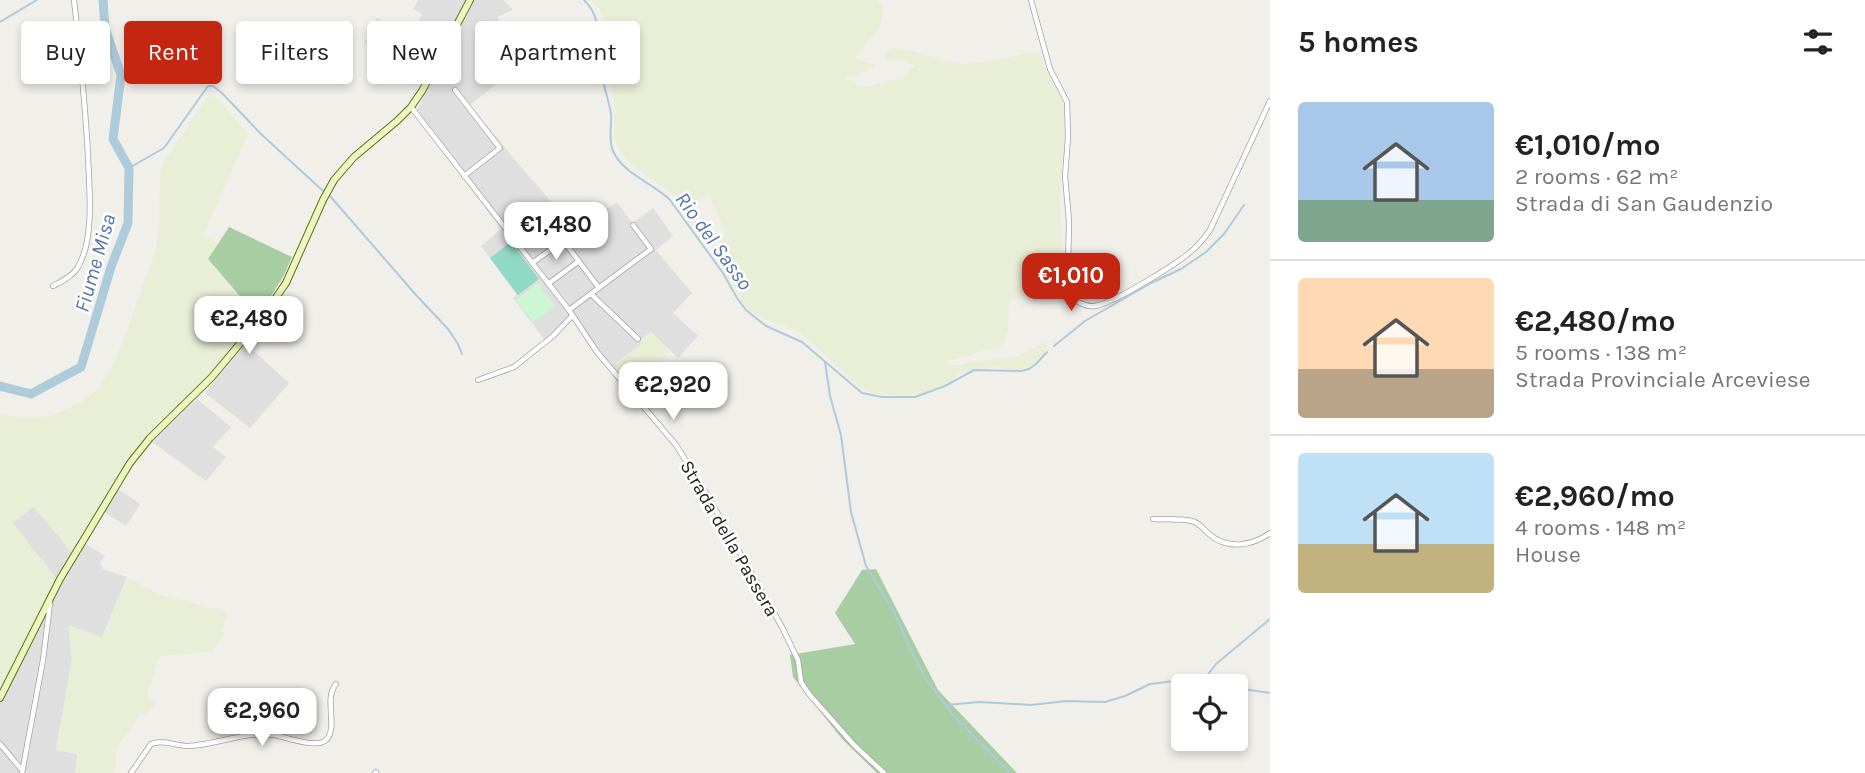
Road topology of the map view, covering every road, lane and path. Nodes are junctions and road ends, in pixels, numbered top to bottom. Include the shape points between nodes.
1 (74, 0) edge
2 (470, 0) edge
3 (1031, 0) edge
4 (455, 90) dead end
5 (1270, 101) edge
6 (411, 107) junction
7 (464, 176) junction
8 (633, 225) dead end
9 (579, 261) junction
10 (532, 263) junction
11 (548, 284) junction
12 (53, 286) dead end
13 (599, 288) junction
14 (591, 294) junction
15 (570, 313) junction
16 (638, 339) dead end
17 (478, 380) dead end
18 (1153, 519) dead end
19 (1270, 533) edge
20 (50, 599) junction
21 (336, 684) dead end
22 (0, 698) edge
23 (0, 744) edge
24 (22, 772) edge
25 (131, 773) edge
26 (884, 773) edge

1 - 12 street via 87,137 89,228 77,270
2 - 6 main road
3 - 5 street via 1050,69 1067,102 1068,281 1080,304 1106,303 1196,247 1210,230
4 - 7 street via 500,148
6 - 7 street, Strada della Passera
6 - 20 main road via 334,180 286,283 212,377 130,463
7 - 10 street, Strada della Passera
8 - 13 street via 651,249
9 - 10 street via 563,242
9 - 11 street
9 - 13 street
10 - 11 street, Strada della Passera
11 - 15 street, Strada della Passera
13 - 14 street
14 - 15 street
14 - 16 street
15 - 17 street via 554,336 514,367
15 - 26 street, Strada della Passera via 676,445 793,649 809,694
18 - 19 street via 1191,521 1216,540 1232,544 1247,545
20 - 22 main road
20 - 24 street
21 - 25 street via 330,693 331,732 322,743 271,735 187,746 156,742
23 - 24 street

